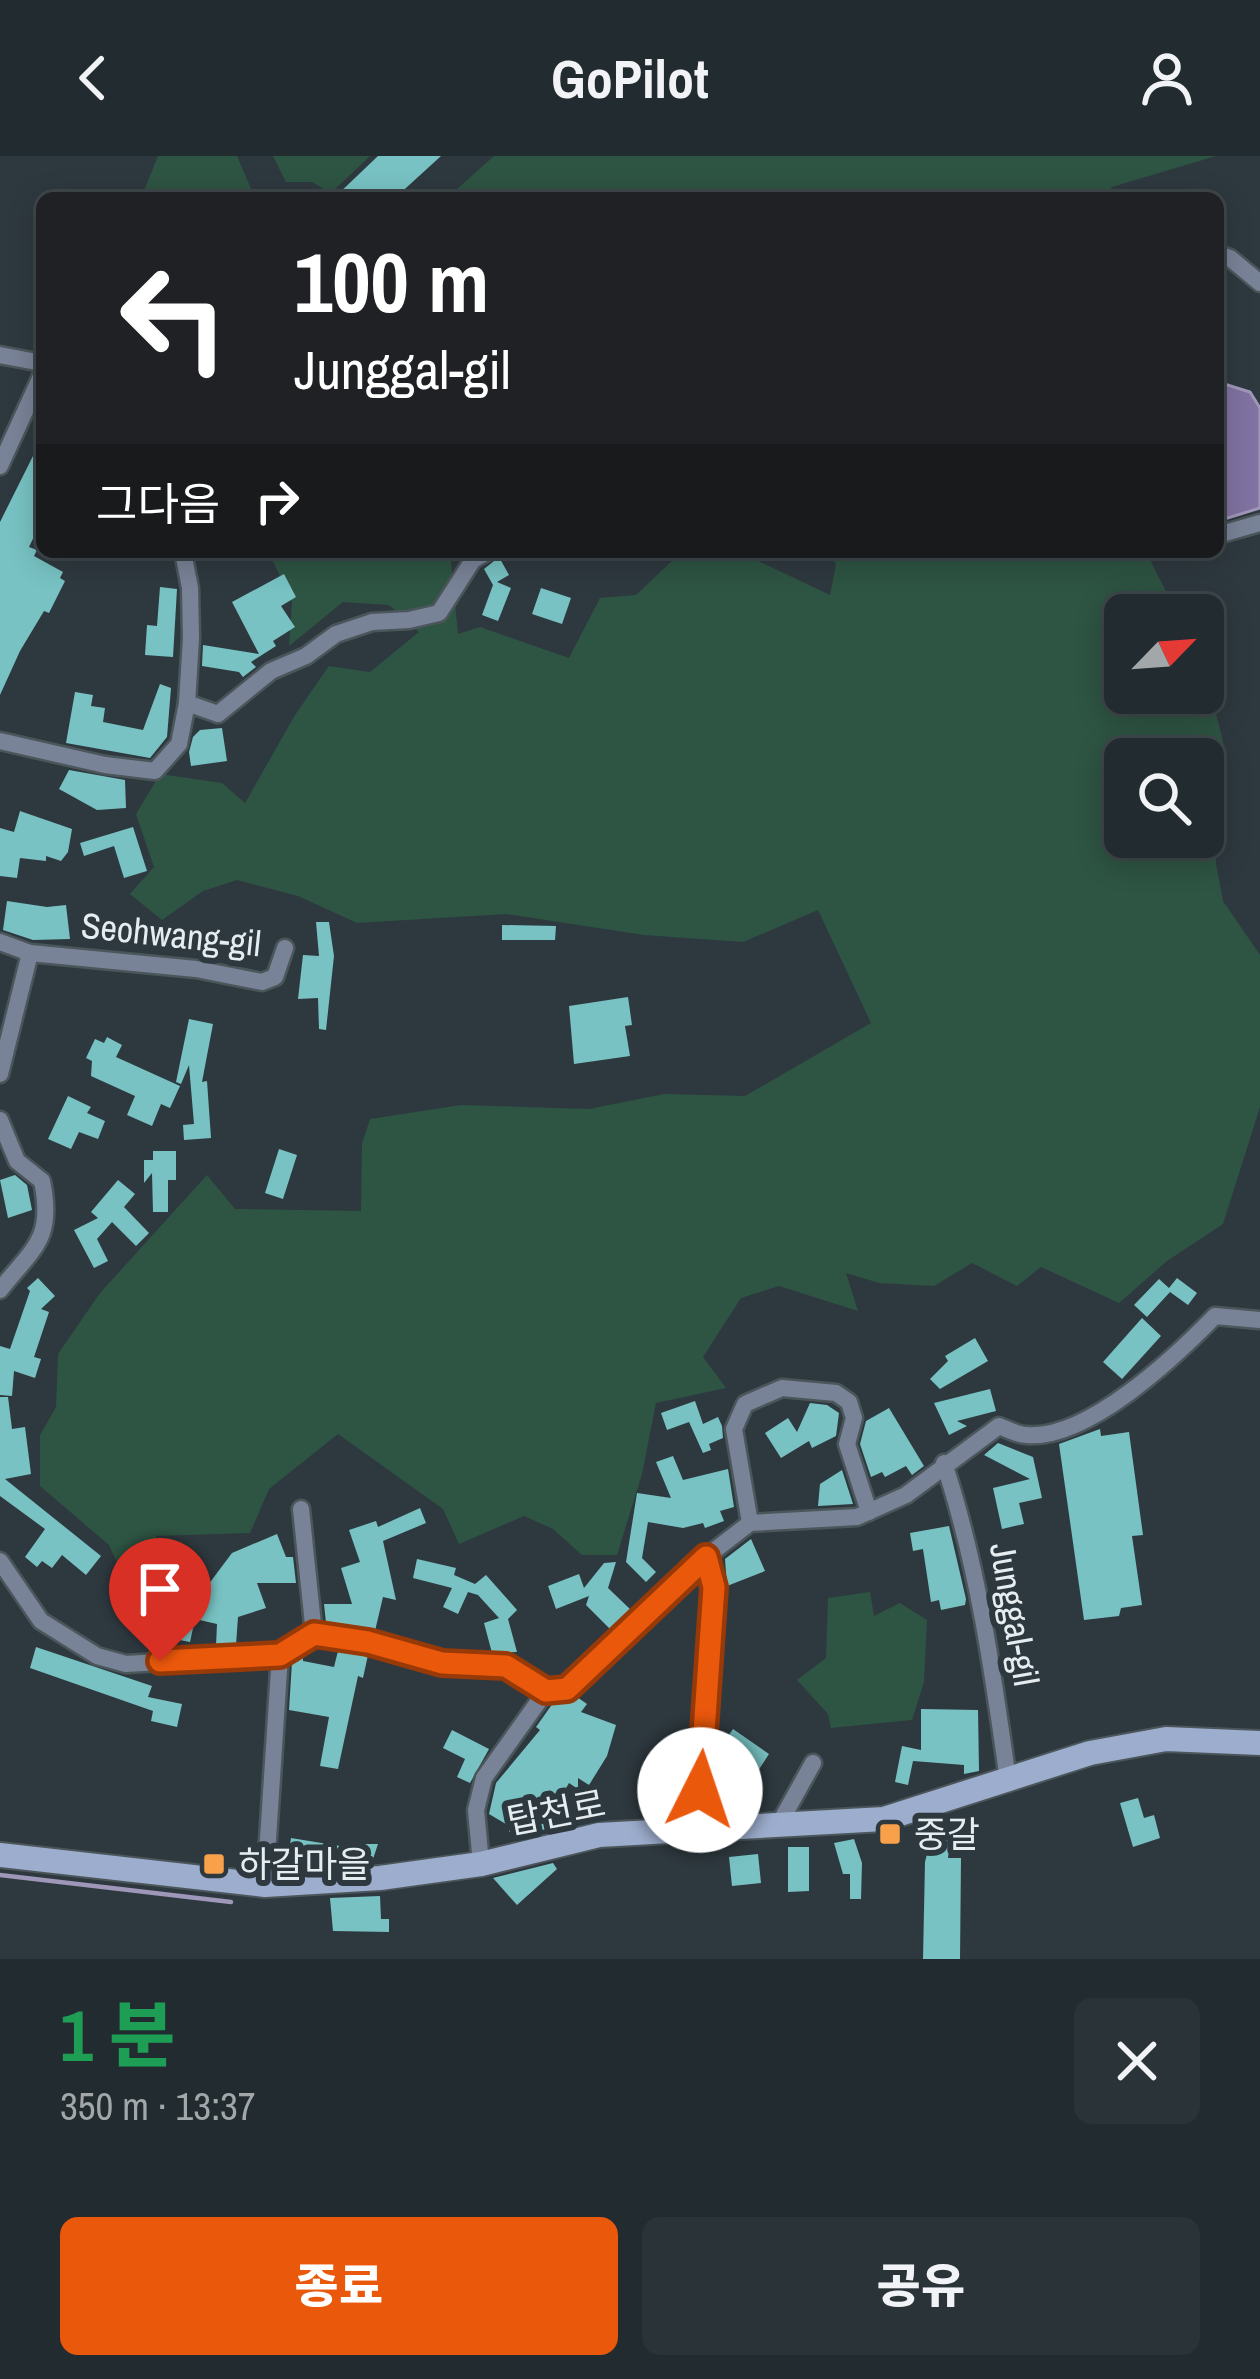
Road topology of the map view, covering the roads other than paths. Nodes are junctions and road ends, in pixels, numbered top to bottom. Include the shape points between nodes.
1 (1224, 258) edge
2 (1260, 283) edge
3 (0, 355) edge
4 (36, 362) edge
5 (36, 387) edge
6 (0, 466) edge
7 (1260, 524) edge
8 (1224, 534) edge
9 (184, 558) edge
10 (476, 558) edge
11 (188, 703) junction
12 (0, 741) edge
13 (0, 942) edge
14 (285, 948) dead end
15 (30, 953) junction
16 (0, 1075) edge
17 (0, 1120) edge
18 (0, 1290) edge
19 (1260, 1320) edge
20 (944, 1463) junction
21 (301, 1509) dead end
22 (869, 1512) junction
23 (750, 1523) junction
24 (706, 1557) junction
25 (0, 1561) edge
26 (314, 1634) junction
27 (280, 1655) junction
28 (546, 1691) junction
29 (1260, 1743) edge
30 (813, 1763) dead end
31 (1008, 1780) junction
32 (778, 1826) junction
33 (697, 1831) junction
34 (0, 1856) edge
35 (481, 1864) junction
36 (265, 1885) junction

1 - 2 street
3 - 4 street
5 - 6 street
7 - 8 street
9 - 11 street
10 - 11 street via 439,613 337,634 271,671 218,714
11 - 12 street via 178,744 155,771
13 - 15 street, Seohwang-gil
14 - 15 street, Seohwang-gil via 275,977 262,982
15 - 16 street, Seohwang-gil
17 - 18 street via 17,1161 42,1181 48,1211 42,1236
19 - 20 street via 1215,1316 1104,1411 1026,1436 999,1426
20 - 22 street via 906,1495
20 - 31 street, Junggal-gil via 992,1658
21 - 26 street
22 - 23 street
22 - 23 street via 847,1444 849,1402 782,1388 745,1404 734,1429
23 - 24 street
24 - 28 street via 567,1689
24 - 33 street via 714,1587
25 - 27 street via 41,1622 98,1656 126,1664
26 - 27 street
26 - 28 street via 442,1663 506,1666
27 - 36 street
28 - 35 street via 484,1778 476,1810
29 - 31 main road, 탑천로 via 1166,1739
30 - 32 street
31 - 32 main road, 탑천로 via 884,1820
32 - 33 main road, 탑천로
33 - 35 main road, 탑천로 via 599,1835
34 - 36 main road, 탑천로
35 - 36 main road, 탑천로

